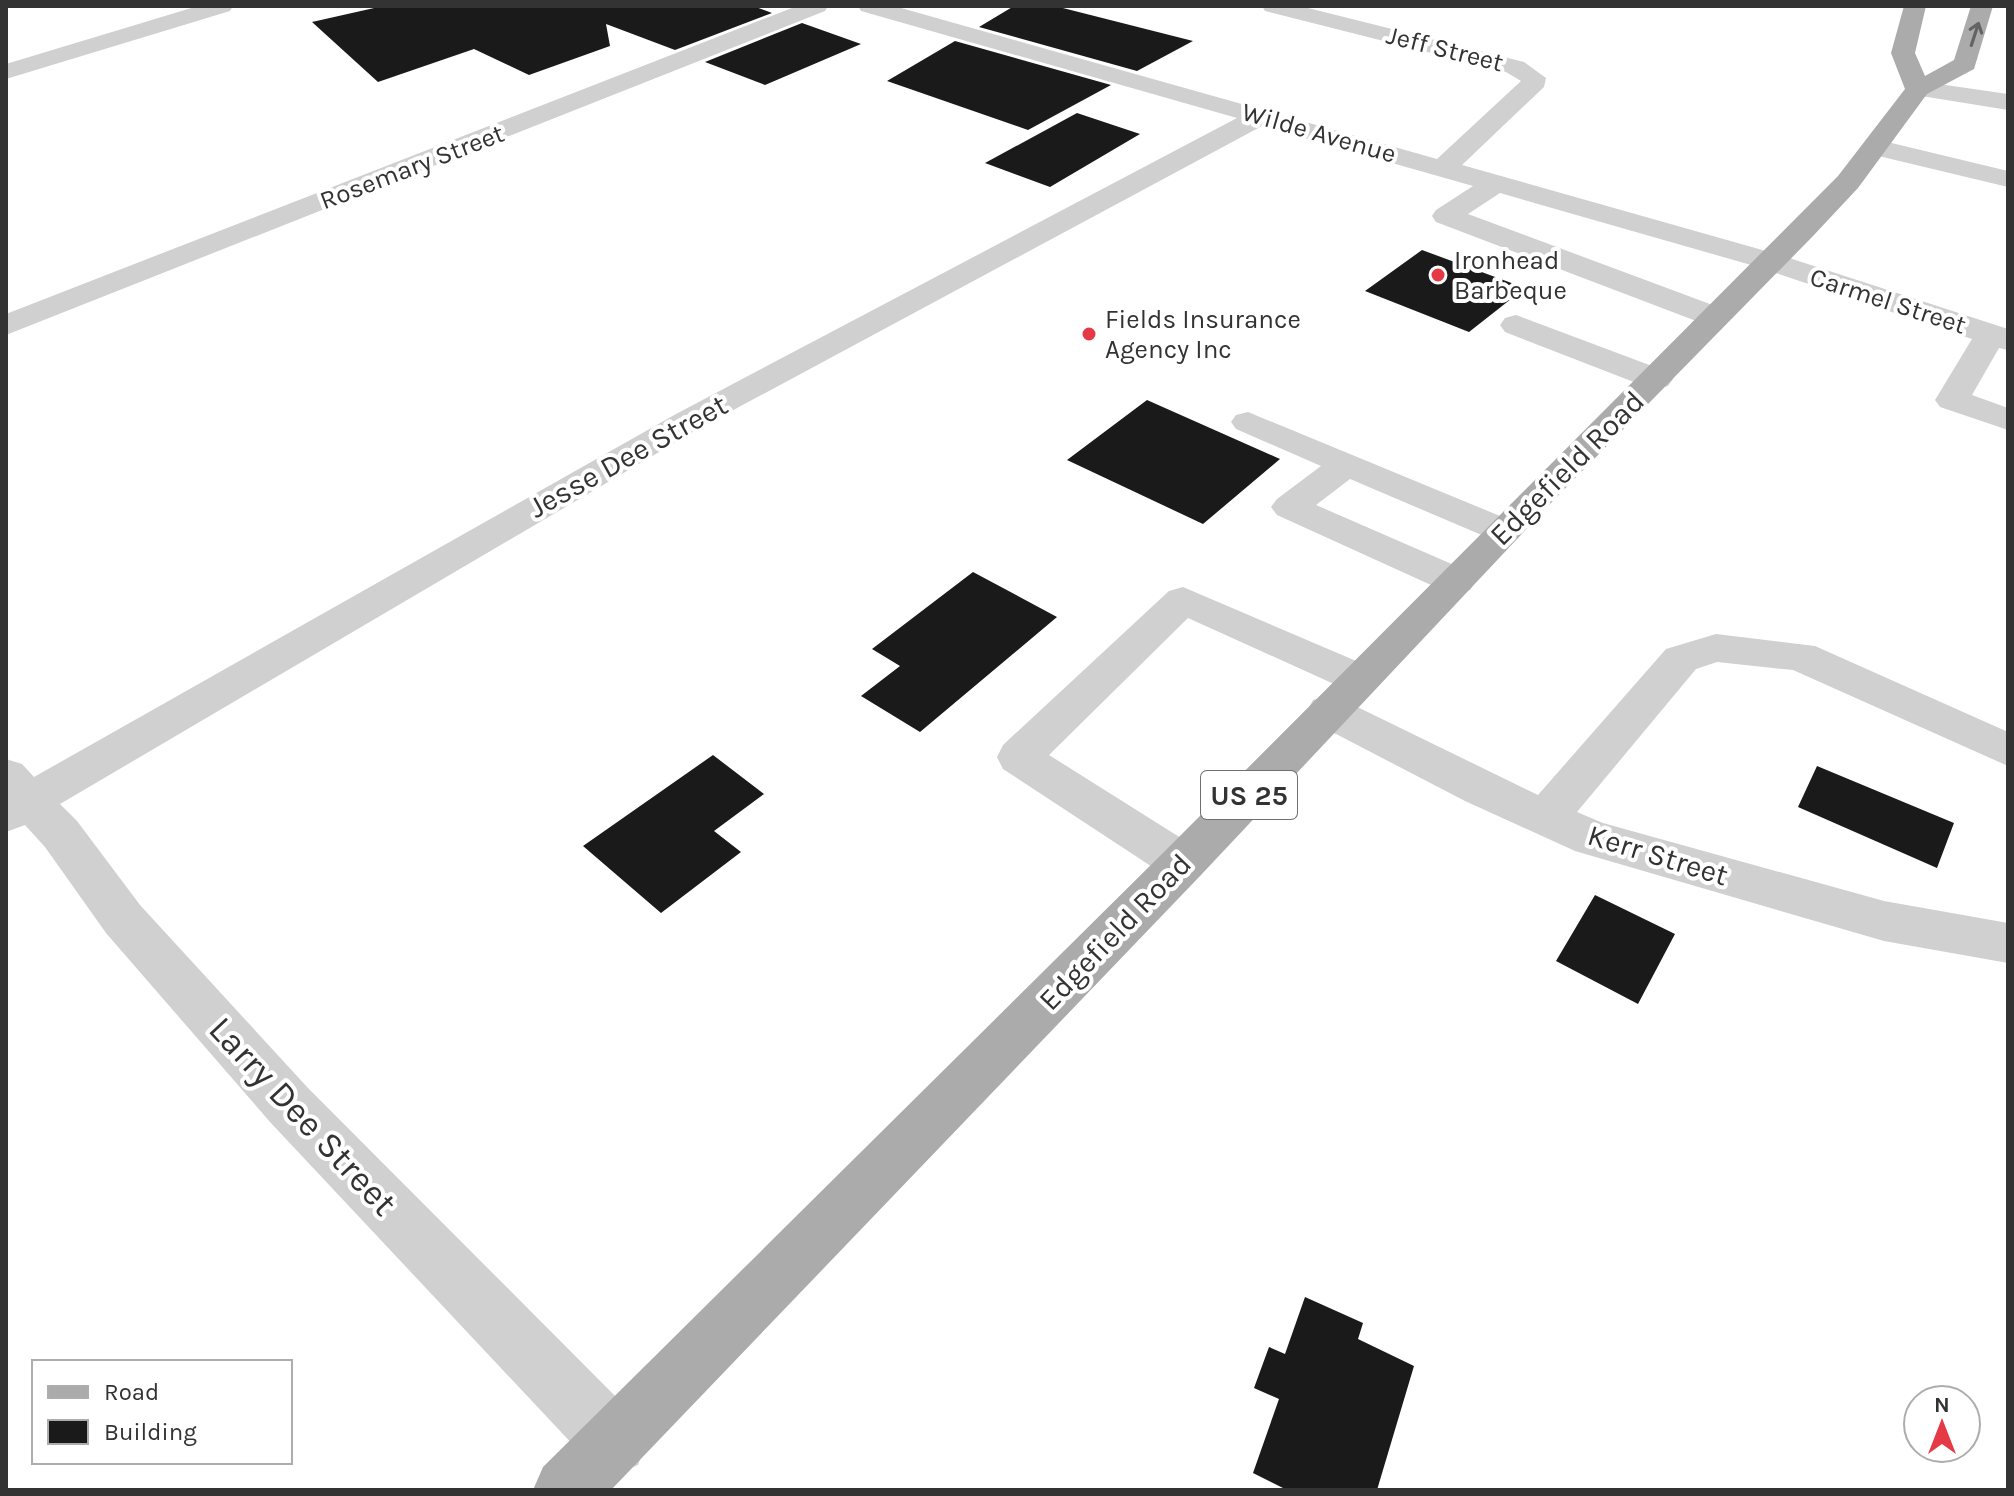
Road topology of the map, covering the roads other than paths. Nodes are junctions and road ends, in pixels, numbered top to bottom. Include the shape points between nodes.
1 (222, 6) edge
2 (817, 6) edge
3 (869, 6) edge
4 (1273, 6) edge
5 (1915, 6) edge
6 (1982, 6) edge
7 (6, 72) edge
8 (1918, 89) junction
9 (2008, 102) edge
10 (1261, 116) junction
11 (1875, 147) junction
12 (1442, 169) junction
13 (2008, 179) edge
14 (1495, 184) junction
15 (1769, 261) junction
16 (1715, 317) junction
17 (6, 325) edge
18 (1516, 325) dead end
19 (2002, 333) edge
20 (1656, 379) junction
21 (2008, 420) edge
22 (1248, 422) dead end
23 (1346, 464) junction
24 (1504, 531) junction
25 (1456, 581) junction
26 (1344, 695) junction
27 (2008, 750) edge
28 (14, 797) edge
29 (1545, 818) junction
30 (1183, 863) junction
31 (2008, 943) edge
32 (615, 1442) junction
33 (566, 1490) edge

1 - 7 street
2 - 17 street, Rosemary Street
3 - 10 street, Wilde Avenue
4 - 12 street, Jeff Street via 1515,67 1534,78 1532,87
5 - 8 main road via 1903,53
8 -> 6 main road, Edgefield Road / US 25 via 1965,64
8 - 9 street
8 - 11 main road, Edgefield Road / US 25
10 - 12 street, Wilde Avenue
10 - 28 street, Jesse Dee Street via 688,421 98,759
11 - 13 street
11 - 15 main road, Edgefield Road / US 25 via 1848,182
12 - 14 street, Wilde Avenue
14 - 15 street, Wilde Avenue
14 - 16 street via 1446,216
15 - 16 main road, Edgefield Road / US 25
15 - 19 street, Carmel Street
16 - 20 main road, Edgefield Road / US 25
18 - 20 street
19 - 21 street via 1952,400
20 - 24 main road, Edgefield Road / US 25
22 - 23 street
23 - 24 street
23 - 25 street via 1290,507
24 - 25 main road, Edgefield Road / US 25
25 - 26 main road, Edgefield Road / US 25
26 - 29 street, Kerr Street via 1481,789
26 - 30 main road, Edgefield Road / US 25
26 - 30 street, Kerr Street via 1183,600 1019,757
27 - 29 street via 1800,656 1716,648 1681,659
28 - 32 street, Larry Dee Street via 61,834 123,919 289,1105
29 - 31 street, Kerr Street via 1591,838 1884,921
30 - 32 main road, Edgefield Road / US 25
32 - 33 main road, Edgefield Road / US 25

